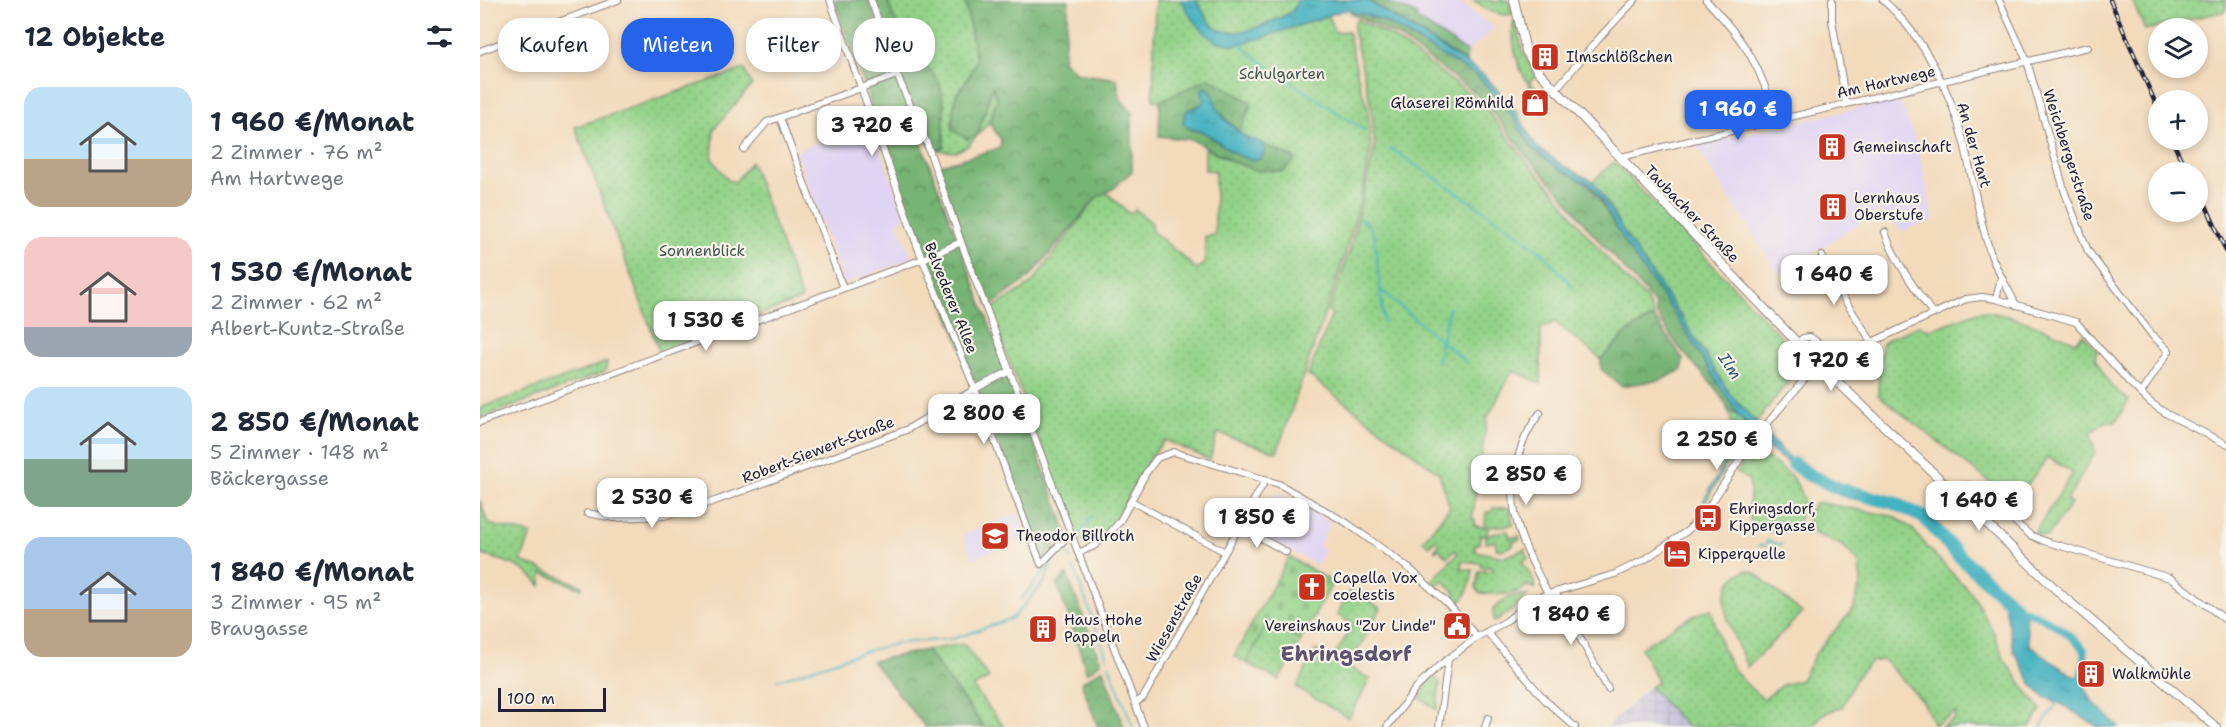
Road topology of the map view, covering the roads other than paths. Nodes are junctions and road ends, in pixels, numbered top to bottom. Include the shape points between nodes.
1 (617, 0) edge
2 (830, 0) edge
3 (871, 0) edge
4 (1514, 0) edge
5 (1635, 0) edge
6 (1706, 0) edge
7 (1832, 0) edge
8 (1883, 0) edge
9 (1999, 0) edge
10 (2088, 47) dead end
11 (480, 51) edge
12 (2027, 61) junction
13 (897, 75) junction
14 (1940, 81) junction
15 (860, 89) junction
16 (1556, 90) junction
17 (1846, 104) junction
18 (780, 118) junction
19 (1775, 120) junction
20 (744, 149) dead end
21 (1621, 159) junction
22 (1885, 232) dead end
23 (961, 242) junction
24 (1822, 256) dead end
25 (923, 260) junction
26 (2001, 278) junction
27 (843, 288) junction
28 (1996, 298) junction
29 (2016, 304) junction
30 (1933, 314) junction
31 (1872, 342) junction
32 (1797, 343) junction
33 (1818, 363) junction
34 (1010, 371) junction
35 (975, 388) junction
36 (2141, 393) junction
37 (1540, 414) dead end
38 (480, 422) edge
39 (2226, 444) edge
40 (1266, 479) junction
41 (1950, 487) junction
42 (1131, 501) junction
43 (587, 513) dead end
44 (1240, 526) junction
45 (1070, 534) junction
46 (1225, 552) junction
47 (1286, 552) dead end
48 (1078, 553) junction
49 (1551, 593) junction
50 (2226, 620) edge
51 (1487, 632) junction
52 (1477, 637) junction
53 (1448, 660) junction
54 (1608, 689) dead end
55 (1135, 703) junction
56 (1488, 718) dead end
57 (1144, 727) edge
58 (1388, 727) edge
59 (1440, 727) edge
60 (1485, 727) edge
61 (1575, 727) edge
62 (2216, 727) edge

1 - 11 street
2 - 15 street, Belvederer Allee
3 - 13 street, Belvederer Allee
4 - 16 street, Taubacher Straße via 1529,58
5 - 16 street
6 - 19 street via 1731,26 1754,60
7 - 17 street
8 - 14 street, An der Hart via 1927,53
9 - 12 street, Weichbergerstraße
10 - 12 street, Am Hartwege
12 - 14 street, Am Hartwege
12 - 36 street, Weichbergerstraße via 2066,193 2088,251 2152,335 2169,351
13 - 15 street
13 - 23 street, Belvederer Allee via 926,141
14 - 17 street, Am Hartwege
14 - 26 street, An der Hart via 1963,140 1985,232
15 - 18 street
15 - 25 street, Belvederer Allee
16 - 21 street, Taubacher Straße
17 - 19 street, Am Hartwege
18 - 20 street via 767,122
18 - 27 street
19 - 21 street, Am Hartwege
21 - 32 street, Taubacher Straße
22 - 30 street via 1906,275
23 - 25 street
23 - 34 street, Belvederer Allee
24 - 31 street via 1836,287
25 - 27 street
25 - 35 street, Belvederer Allee
26 - 28 street
26 - 29 street, An der Hart
27 - 38 street
28 - 29 street
28 - 30 street via 1966,299
29 - 36 street via 2076,322
30 - 31 street
31 - 32 street via 1840,355 1810,337
32 - 33 street, Taubacher Straße
33 - 41 street, Taubacher Straße
33 - 49 street via 1769,419 1704,513 1687,531 1615,574
34 - 35 street, Robert-Siewert-Straße
34 - 45 street, Belvederer Allee
35 - 43 street, Robert-Siewert-Straße via 906,430 715,501 664,516 614,518
35 - 45 street, Belvederer Allee via 1041,564
36 - 39 street via 2167,414
37 - 49 street via 1517,459 1514,508 1517,524
40 - 42 street via 1170,452 1157,458
40 - 44 street, Wiesenstraße
40 - 52 street via 1347,523 1382,547 1448,604
41 - 50 street via 1975,487 2030,535 2044,541 2170,578
41 - 62 street, Taubacher Straße via 2064,597
42 - 46 street
42 - 48 street via 1110,533
44 - 46 street, Wiesenstraße
44 - 47 street
45 - 48 street, Belvederer Allee
46 - 55 street, Wiesenstraße via 1143,698
48 - 55 street, Belvederer Allee
49 - 51 street via 1535,598
49 - 54 street
51 - 52 street
51 - 61 street via 1546,701
52 - 53 street
53 - 58 street via 1416,688
53 - 59 street
55 - 57 street, Belvederer Allee
56 - 60 street

